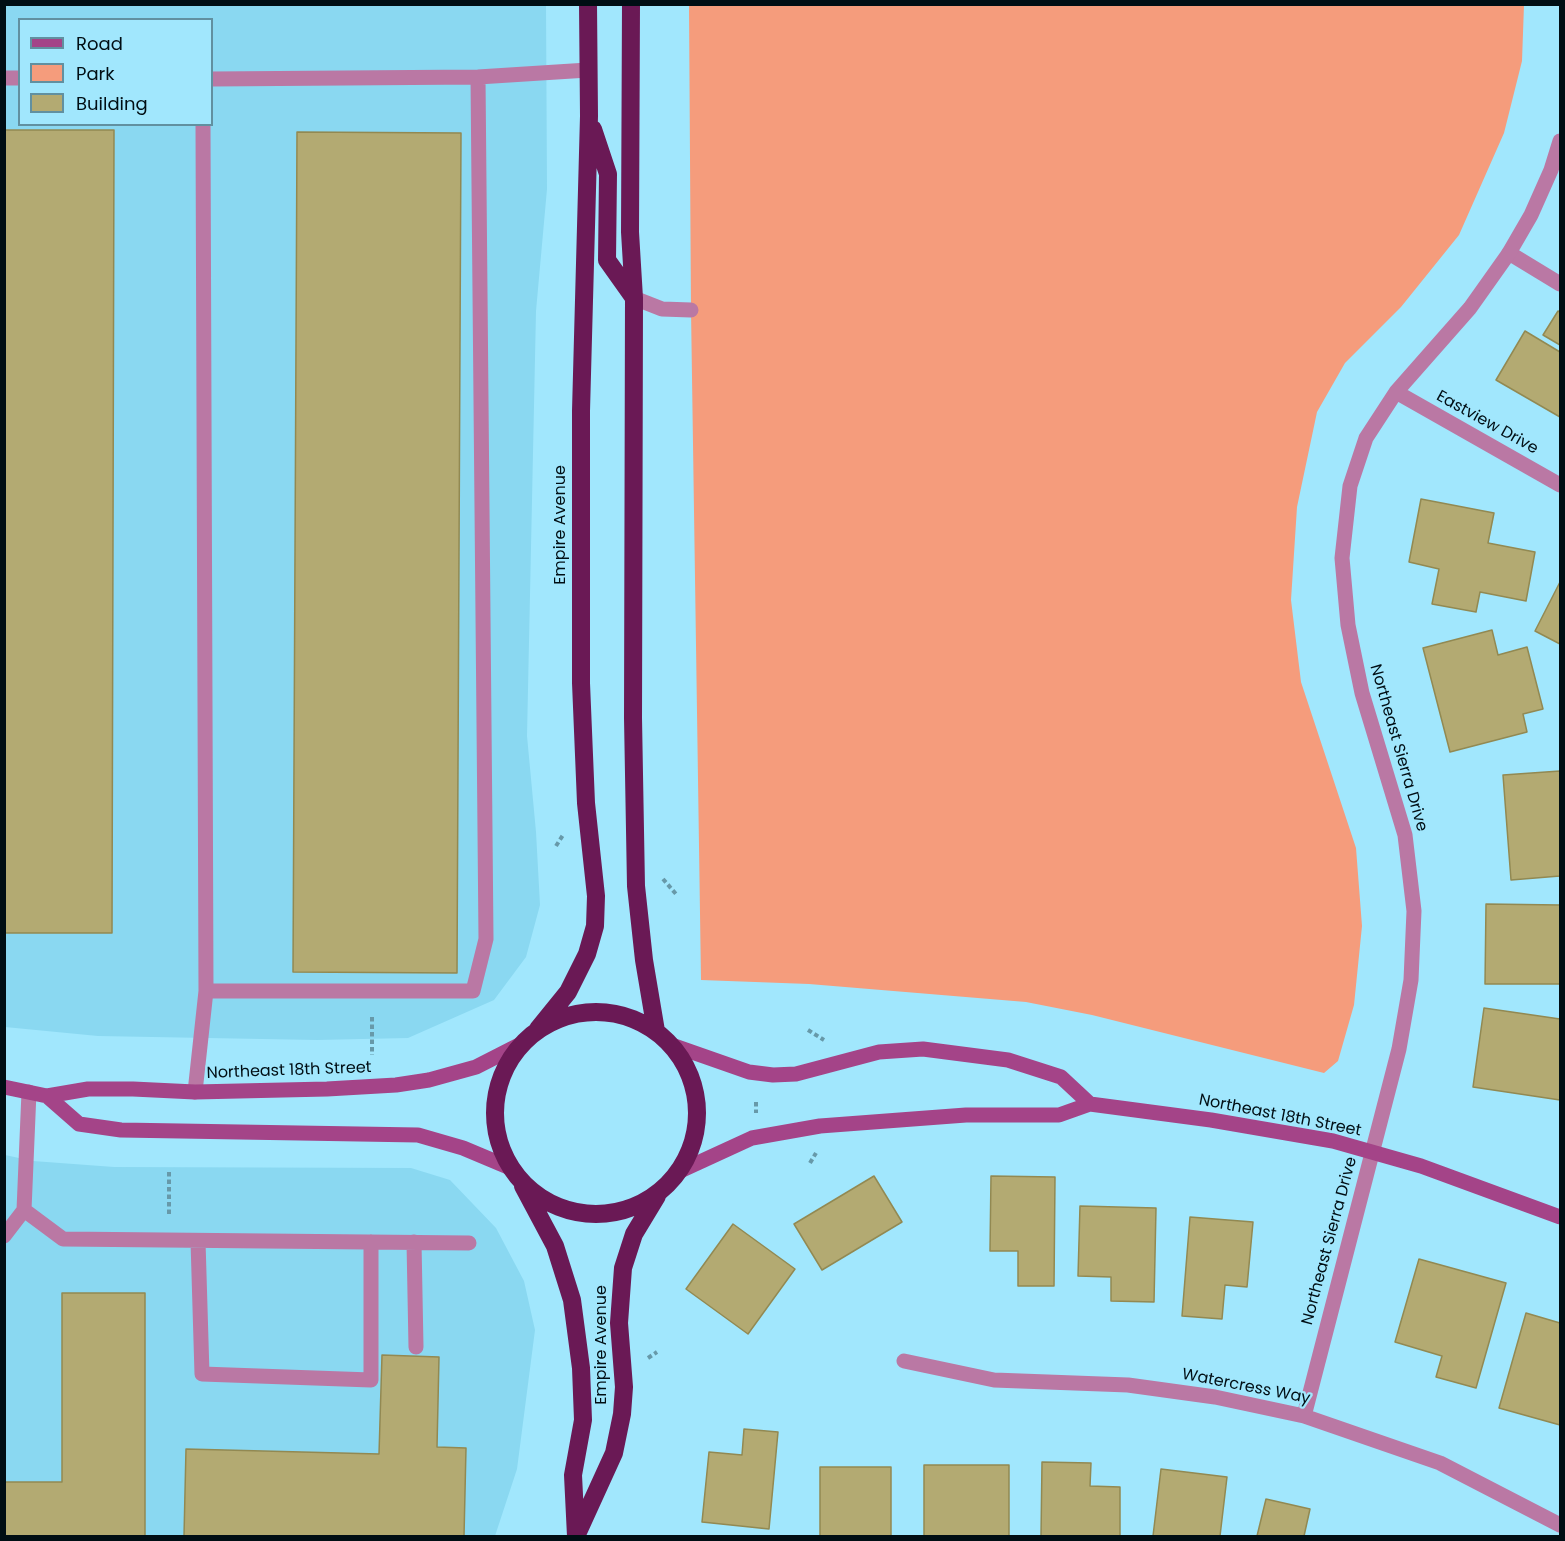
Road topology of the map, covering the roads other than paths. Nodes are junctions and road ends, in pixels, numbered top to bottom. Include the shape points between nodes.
1 (588, 4) edge
2 (631, 4) edge
3 (588, 70) junction
4 (478, 77) junction
5 (213, 79) edge
6 (589, 116) junction
7 (203, 126) edge
8 (1560, 141) edge
9 (1509, 253) junction
10 (1560, 284) edge
11 (634, 298) junction
12 (691, 309) dead end
13 (1396, 392) junction
14 (1560, 485) edge
15 (206, 991) junction
16 (538, 1029) junction
17 (663, 1038) junction
18 (525, 1042) junction
19 (4, 1087) edge
20 (29, 1092) junction
21 (195, 1092) junction
22 (47, 1096) junction
23 (1090, 1104) junction
24 (1372, 1152) junction
25 (678, 1172) junction
26 (516, 1174) junction
27 (661, 1190) junction
28 (24, 1210) junction
29 (1560, 1217) edge
30 (4, 1236) edge
31 (198, 1240) junction
32 (371, 1242) junction
33 (414, 1242) junction
34 (469, 1243) dead end
35 (416, 1347) dead end
36 (904, 1361) dead end
37 (1304, 1416) junction
38 (1560, 1525) edge
39 (576, 1536) edge

1 - 3 highway, Empire Avenue
2 - 11 highway via 630,232
3 - 4 street
3 - 6 highway, Empire Avenue
4 - 5 street
4 - 15 street via 486,939 473,991
6 - 11 highway via 608,174 607,260
6 - 16 highway, Empire Avenue via 581,411 581,683 595,927 568,992
7 - 15 street
8 - 9 street, Northeast Sierra Drive via 1531,215
9 - 10 street
9 - 13 street, Northeast Sierra Drive via 1470,308
11 - 12 street via 662,309
11 - 17 highway via 636,886 644,960
13 - 14 street, Eastview Drive
13 - 24 street, Northeast Sierra Drive via 1366,438 1350,486 1342,558 1348,625 1362,693 1405,835 1414,911 1411,980 1399,1049
15 - 21 street
16 - 17 highway via 567,1015 598,1011 629,1016
16 - 18 highway
17 - 23 main road via 749,1072 773,1076 796,1074 879,1052 923,1049 1008,1060 1061,1077
17 - 25 highway via 679,1054 693,1082 697,1113 692,1144
18 - 21 main road, Northeast 18th Street via 476,1067 429,1080 327,1089
18 - 26 highway via 514,1052 499,1083 495,1117 502,1150
19 - 20 main road, Northeast 18th Street
20 - 22 main road, Northeast 18th Street
20 - 28 street
21 - 22 main road, Northeast 18th Street via 88,1089
22 - 26 main road, Northeast 18th Street via 79,1124 121,1130 418,1135 463,1148
23 - 24 main road, Northeast 18th Street via 1211,1120 1333,1141
23 - 25 main road, Northeast 18th Street via 1059,1115 966,1115 820,1126 752,1138
24 - 29 main road, Northeast 18th Street
24 - 37 street, Northeast Sierra Drive
25 - 27 highway
26 - 27 highway via 545,1200 576,1212 608,1213 635,1208
26 - 39 highway, Empire Avenue via 555,1246 572,1300 583,1420 573,1475
27 - 39 highway, Empire Avenue via 634,1234 623,1268 619,1323 624,1387 621,1414 614,1453
28 - 30 street
28 - 31 street via 63,1239
31 - 32 street
31 - 32 street via 202,1374 371,1380
32 - 33 street
33 - 34 street
33 - 35 street
36 - 37 street, Watercress Way via 994,1380 1128,1385 1215,1396
37 - 38 street, Watercress Way via 1440,1463

